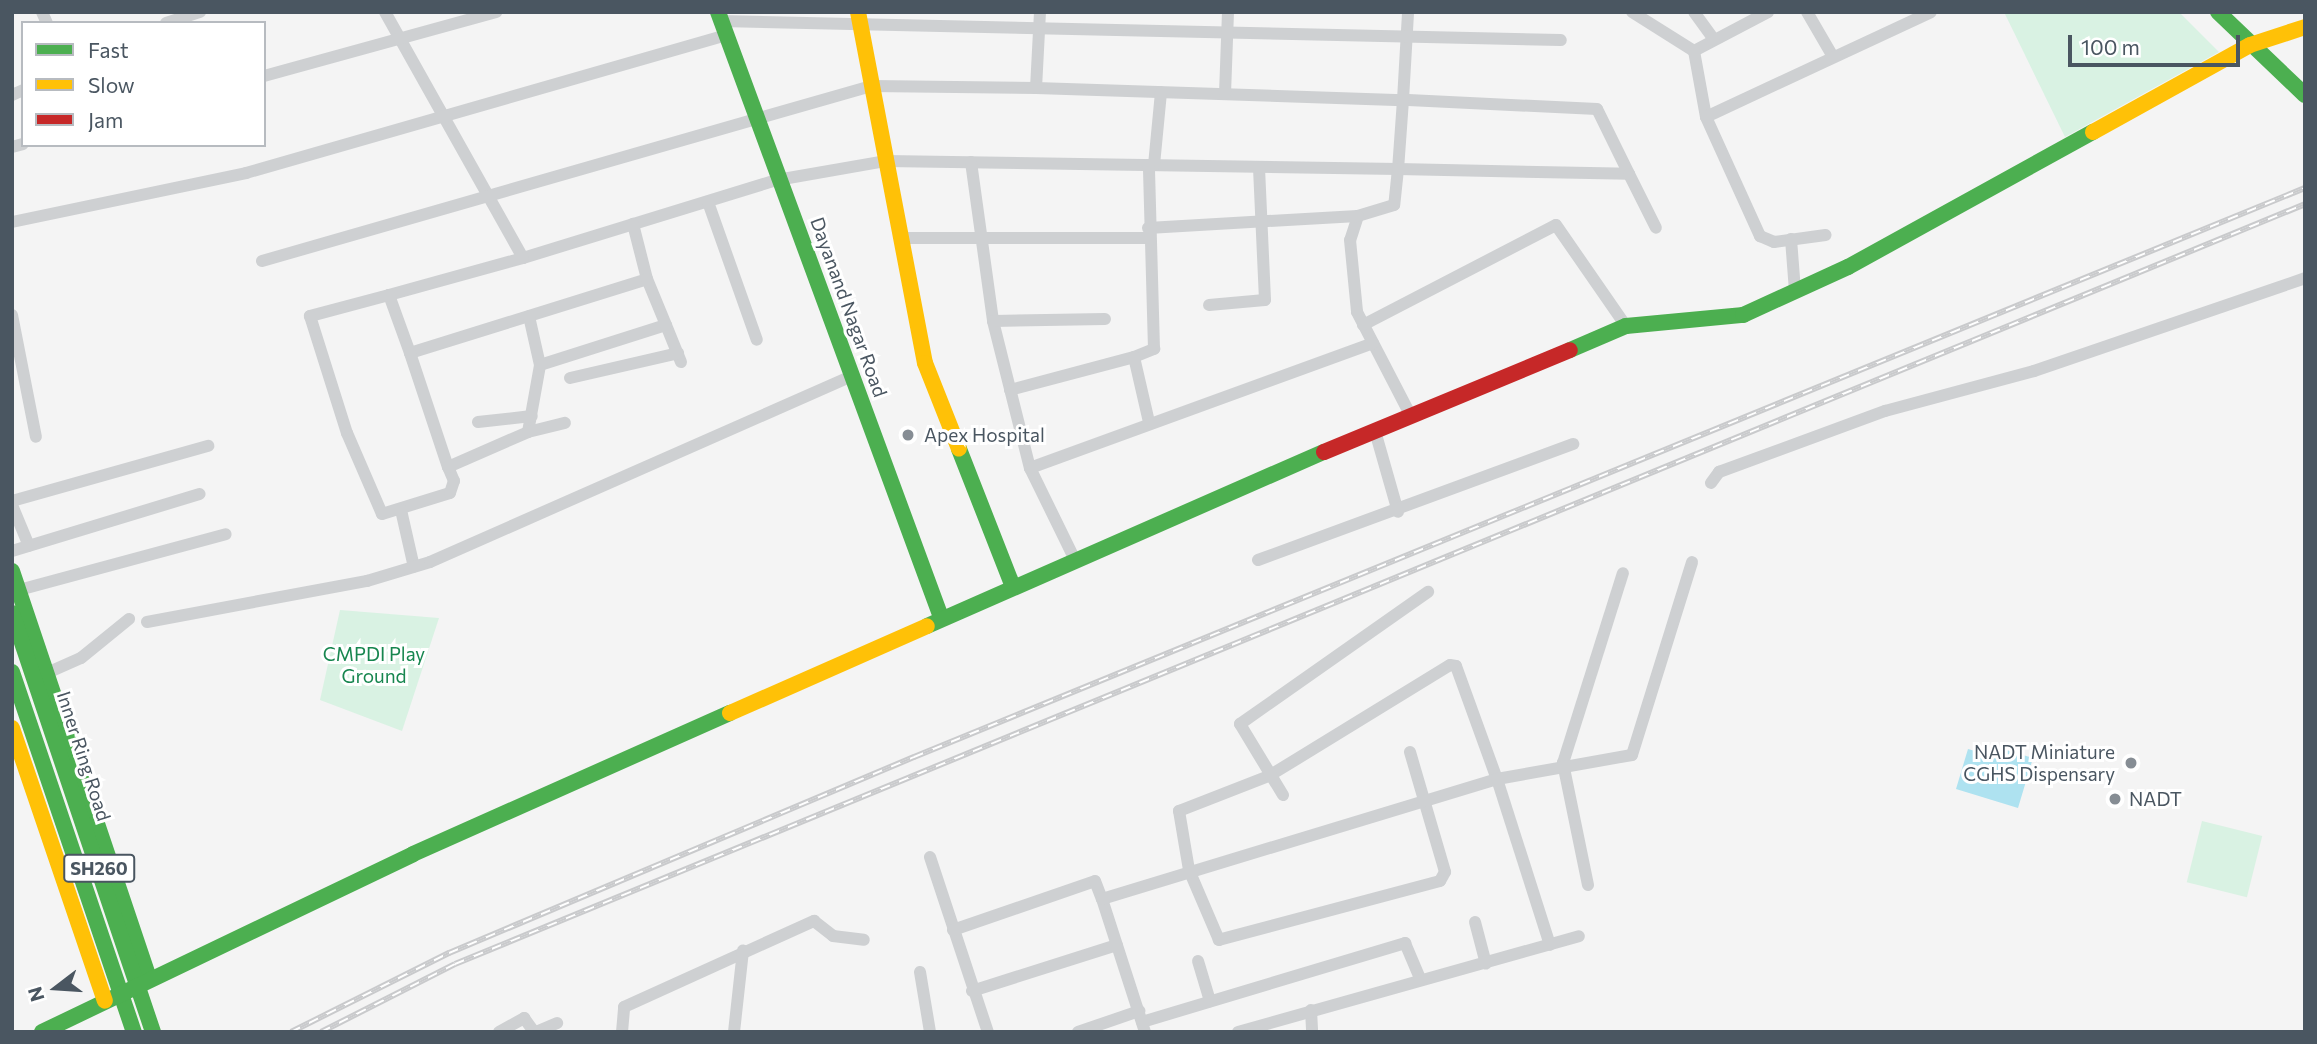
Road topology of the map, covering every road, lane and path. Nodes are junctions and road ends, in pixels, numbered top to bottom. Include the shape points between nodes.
1 (200, 12) edge
2 (385, 12) edge
3 (496, 12) edge
4 (1040, 12) edge
5 (1228, 12) edge
6 (1408, 12) edge
7 (1632, 12) edge
8 (1694, 12) edge
9 (1768, 12) edge
10 (1807, 12) edge
11 (1931, 12) edge
12 (2218, 12) edge
13 (859, 19) edge
14 (172, 21) edge
15 (722, 23) edge
16 (2305, 27) edge
17 (1039, 28) junction
18 (1227, 30) junction
19 (1406, 35) junction
20 (399, 38) junction
21 (1561, 40) dead end
22 (1714, 40) junction
23 (2250, 45) junction
24 (1694, 51) junction
25 (1832, 55) junction
26 (266, 75) edge
27 (871, 86) junction
28 (1037, 88) junction
29 (1161, 92) junction
30 (1225, 94) junction
31 (2305, 96) edge
32 (1403, 100) junction
33 (756, 115) junction
34 (443, 116) junction
35 (1706, 117) junction
36 (886, 161) junction
37 (971, 162) junction
38 (1152, 165) junction
39 (1259, 167) junction
40 (1398, 169) junction
41 (1629, 174) junction
42 (780, 180) junction
43 (487, 195) junction
44 (708, 202) junction
45 (1358, 216) junction
46 (1261, 218) junction
47 (12, 222) edge
48 (634, 224) junction
49 (1656, 228) dead end
50 (1148, 233) junction
51 (1826, 235) dead end
52 (901, 238) junction
53 (979, 238) junction
54 (1791, 239) junction
55 (523, 258) junction
56 (262, 261) dead end
57 (2305, 278) edge
58 (647, 279) junction
59 (1795, 291) junction
60 (389, 295) junction
61 (1209, 305) dead end
62 (12, 315) edge
63 (529, 316) junction
64 (1105, 318) dead end
65 (993, 321) junction
66 (666, 325) junction
67 (1363, 325) junction
68 (1626, 326) junction
69 (757, 340) dead end
70 (1373, 343) junction
71 (410, 353) junction
72 (1134, 357) junction
73 (540, 365) junction
74 (852, 376) junction
75 (570, 378) dead end
76 (1010, 390) junction
77 (532, 416) junction
78 (1411, 416) junction
79 (478, 422) dead end
80 (1149, 422) junction
81 (565, 423) dead end
82 (1375, 431) junction
83 (528, 432) junction
84 (36, 437) dead end
85 (1573, 443) dead end
86 (208, 446) dead end
87 (448, 467) junction
88 (1030, 468) junction
89 (1711, 483) dead end
90 (200, 494) dead end
91 (12, 503) edge
92 (1398, 512) junction
93 (403, 518) junction
94 (226, 534) dead end
95 (29, 546) junction
96 (12, 551) edge
97 (1074, 558) junction
98 (1258, 560) dead end
99 (1692, 562) dead end
100 (414, 567) junction
101 (12, 571) edge
102 (1623, 573) dead end
103 (1012, 584) junction
104 (19, 590) junction
105 (1428, 592) dead end
106 (12, 613) edge
107 (941, 617) junction
108 (129, 619) dead end
109 (147, 622) dead end
110 (12, 672) edge
111 (47, 673) junction
112 (12, 728) edge
113 (1410, 752) dead end
114 (1563, 763) junction
115 (1269, 776) junction
116 (1497, 779) junction
117 (1283, 795) dead end
118 (1424, 803) junction
119 (930, 857) dead end
120 (1189, 870) junction
121 (1588, 885) dead end
122 (1102, 899) junction
123 (1475, 922) dead end
124 (953, 930) junction
125 (1579, 936) dead end
126 (864, 940) dead end
127 (1117, 945) junction
128 (1550, 945) junction
129 (743, 950) junction
130 (1198, 961) dead end
131 (1486, 964) junction
132 (920, 972) dead end
133 (1420, 978) junction
134 (149, 979) junction
135 (972, 991) junction
136 (105, 1001) junction
137 (1210, 1001) junction
138 (1311, 1010) junction
139 (1142, 1022) edge
140 (557, 1023) dead end
141 (58, 1028) edge
142 (42, 1032) edge
143 (134, 1032) edge
144 (153, 1032) edge
145 (499, 1032) edge
146 (535, 1032) edge
147 (622, 1032) edge
148 (734, 1032) edge
149 (930, 1032) edge
150 (988, 1032) edge
151 (1078, 1032) edge
152 (1238, 1032) edge
153 (1312, 1032) edge

1 - 14 street
2 - 20 street
3 - 20 street
4 - 17 street
5 - 18 street
6 - 19 street
7 - 24 street
8 - 22 street
9 - 22 street
10 - 25 street
11 - 25 street
12 - 23 main road
13 - 15 street
13 - 17 street
13 - 27 main road
15 - 33 main road, Dayanand Nagar Road
15 - 34 street
16 - 23 main road
17 - 18 street
17 - 28 street
18 - 19 street
18 - 30 street
19 - 21 street
19 - 32 street
20 - 26 street
20 - 34 street
22 - 24 street
23 - 31 main road
23 - 59 main road via 2091,138
24 - 35 street
25 - 35 street
27 - 28 street
27 - 33 street
27 - 36 main road
28 - 29 street
29 - 30 street
29 - 38 street
30 - 32 street
32 - 40 street
32 - 41 street via 1597,109
33 - 42 main road, Dayanand Nagar Road
33 - 43 street
34 - 43 street
34 - 47 street via 246,173
35 - 54 street via 1760,236
36 - 37 street
36 - 42 street
36 - 52 main road
37 - 38 street
37 - 53 street
38 - 39 street
38 - 50 street
39 - 40 street
39 - 46 street
40 - 41 street
40 - 45 street via 1394,205
41 - 49 street
42 - 44 street
42 - 74 main road, Dayanand Nagar Road
43 - 55 street
43 - 56 street
44 - 48 street
44 - 69 street
45 - 46 street
45 - 67 street via 1350,240
46 - 50 street
46 - 61 street via 1265,300
48 - 55 street
48 - 58 street
50 - 53 street
50 - 72 street via 1154,349
51 - 54 street
52 - 53 street
52 - 103 main road via 925,363
53 - 65 street
54 - 59 street
55 - 60 street
57 - 89 street via 2034,371 1885,411 1719,472
58 - 63 street
58 - 66 street
59 - 68 main road via 1743,315
60 - 71 street
60 - 93 street via 310,316 379,512
62 - 84 street
63 - 71 street
63 - 73 street
64 - 65 street
65 - 76 street
66 - 73 street
66 - 75 street via 680,358
67 - 68 street via 1556,225
67 - 70 street
68 - 78 main road
70 - 78 street
70 - 80 street
71 - 87 street
72 - 76 street
72 - 80 street
73 - 77 street
74 - 100 street
74 - 107 main road, Dayanand Nagar Road
76 - 88 street
77 - 79 street
77 - 83 street
78 - 82 main road
80 - 88 street
81 - 83 street
82 - 92 street
82 - 97 main road
83 - 87 street
85 - 92 street
86 - 91 street
87 - 93 street via 454,481 450,493
88 - 97 street
90 - 95 street
91 - 95 street
92 - 98 street
93 - 100 street
94 - 104 street
95 - 96 street
97 - 103 main road
99 - 114 street via 1632,755
100 - 109 street
101 - 104 main road
102 - 114 street
103 - 107 main road
104 - 111 main road
105 - 115 street via 1240,724
106 - 144 main road, Inner Ring Road / SH260
107 - 134 main road
108 - 111 street via 80,658
110 - 143 main road, SH260
111 - 134 main road
112 - 136 main road
113 - 118 street
114 - 116 street
114 - 121 street
115 - 116 street via 1450,665 1457,666
115 - 117 street
115 - 120 street via 1179,811
116 - 118 street
116 - 128 street
118 - 120 street
118 - 120 street via 1444,877 1357,907 1221,942
119 - 124 street
120 - 122 street
122 - 124 street via 1096,881
122 - 127 street
123 - 131 street
124 - 135 street
125 - 128 street
126 - 129 street via 833,936 814,921
127 - 135 street
127 - 139 street
128 - 131 street
129 - 147 street via 624,1007
129 - 148 street
130 - 137 street
131 - 133 street
132 - 149 street
133 - 137 street via 1405,943
133 - 138 street
134 - 136 main road
135 - 150 street
136 - 141 main road
137 - 139 street
138 - 152 street
138 - 153 street
139 - 151 street
140 - 146 street
141 - 142 main road
145 - 146 street via 524,1018

